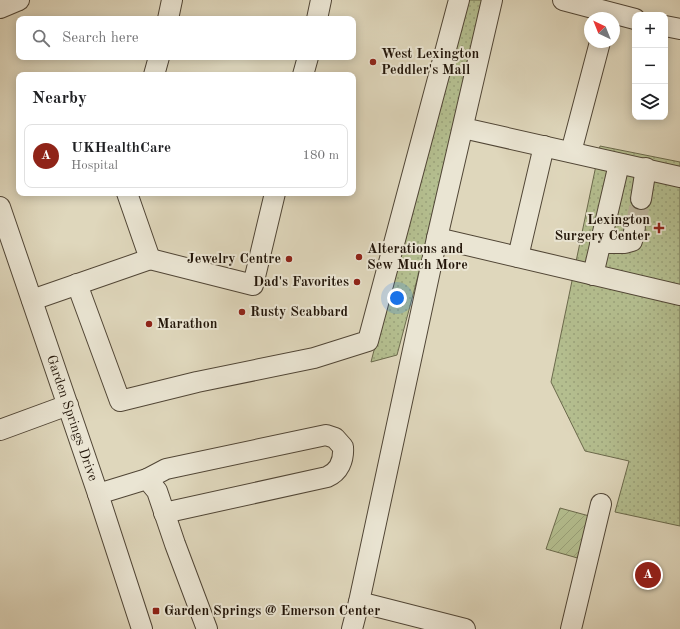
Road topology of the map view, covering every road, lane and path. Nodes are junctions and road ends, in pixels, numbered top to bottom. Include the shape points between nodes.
1 (19, 0) edge
2 (172, 0) edge
3 (321, 0) edge
4 (459, 0) edge
5 (492, 0) edge
6 (563, 0) edge
7 (0, 8) edge
8 (598, 12) edge
9 (169, 16) edge
10 (318, 16) edge
11 (620, 17) edge
12 (632, 19) edge
13 (668, 27) edge
14 (680, 29) edge
15 (598, 48) edge
16 (158, 60) edge
17 (307, 60) edge
18 (155, 72) edge
19 (304, 72) edge
20 (463, 128) junction
21 (544, 146) junction
22 (571, 152) junction
23 (619, 164) junction
24 (646, 168) junction
25 (680, 177) edge
26 (129, 196) edge
27 (274, 196) edge
28 (641, 198) tunnel mouth
29 (0, 207) edge
30 (635, 227) tunnel mouth
31 (437, 238) junction
32 (600, 243) junction
33 (518, 257) junction
34 (150, 259) junction
35 (593, 275) junction
36 (77, 284) junction
37 (680, 295) edge
38 (32, 300) junction
39 (68, 405) junction
40 (0, 430) edge
41 (147, 478) junction
42 (98, 494) junction
43 (602, 504) dead end
44 (164, 513) junction
45 (359, 602) junction
46 (142, 629) edge
47 (207, 629) edge
48 (352, 629) edge
49 (465, 629) edge
50 (571, 629) edge

1 - 7 street
2 - 9 street
3 - 10 street
4 - 36 street via 368,341 314,358 120,401
5 - 20 street
6 - 8 street
11 - 12 street
13 - 14 street
15 - 22 street
16 - 18 street
17 - 19 street
20 - 21 street
20 - 31 street
21 - 22 street
21 - 33 street
22 - 23 street
23 - 24 street
23 - 32 street
24 - 25 street
24 - 28 street
26 - 34 street
27 - 34 street via 253,285
29 - 38 street, Garden Springs Drive
30 - 32 street via 632,241
31 - 33 street
31 - 45 street
32 - 35 street
33 - 35 street
34 - 36 street
35 - 37 street
36 - 38 street
38 - 39 street, Garden Springs Drive
39 - 40 street
39 - 42 street, Garden Springs Drive
41 - 42 street
41 - 44 street via 157,491
41 - 44 street via 166,469 326,435 335,438 343,447 340,466 327,477
42 - 46 street, Garden Springs Drive
43 - 50 street
44 - 47 street
45 - 48 street
45 - 49 street

